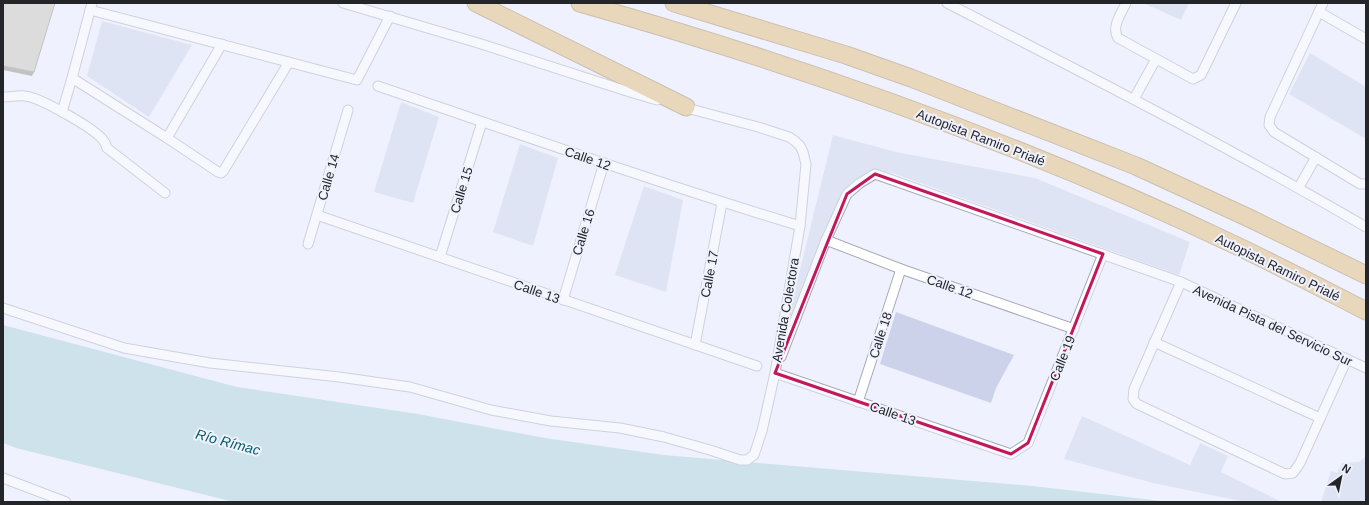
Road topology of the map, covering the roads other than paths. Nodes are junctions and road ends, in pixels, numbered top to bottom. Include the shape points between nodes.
1 (343, 3) edge
2 (476, 3) edge
3 (580, 3) edge
4 (674, 3) edge
5 (947, 3) edge
6 (1126, 3) edge
7 (1236, 3) edge
8 (1323, 3) edge
9 (91, 6) edge
10 (1319, 12) junction
11 (390, 16) junction
12 (1366, 40) edge
13 (222, 44) junction
14 (1156, 59) junction
15 (289, 62) junction
16 (72, 78) junction
17 (378, 86) dead end
18 (3, 97) edge
19 (1134, 99) junction
20 (686, 107) junction
21 (348, 110) dead end
22 (62, 112) junction
23 (482, 122) junction
24 (167, 138) junction
25 (1316, 156) junction
26 (604, 163) junction
27 (1366, 184) edge
28 (1299, 187) junction
29 (165, 193) dead end
30 (722, 203) junction
31 (317, 215) junction
32 (800, 226) junction
33 (1366, 227) edge
34 (826, 240) junction
35 (308, 244) dead end
36 (1103, 254) junction
37 (440, 257) junction
38 (901, 269) junction
39 (1366, 275) edge
40 (1181, 282) junction
41 (563, 300) junction
42 (3, 308) edge
43 (1366, 311) edge
44 (1074, 329) junction
45 (1154, 342) junction
46 (695, 345) junction
47 (1347, 359) junction
48 (757, 366) dead end
49 (1366, 368) edge
50 (775, 373) junction
51 (858, 402) junction
52 (1320, 418) junction
53 (1012, 454) joint
54 (3, 478) edge
55 (66, 502) edge

1 - 11 street
2 - 20 highway
3 - 43 highway, Autopista Ramiro Prialé via 750,54 949,124 1145,204 1236,245
4 - 39 highway via 846,55 1136,166
5 - 19 street
6 - 14 street via 1115,33 1118,38
7 - 14 street via 1201,75 1193,79
8 - 10 street
9 - 13 street
9 - 16 street
10 - 12 street
10 - 25 street via 1269,121 1274,132
11 - 15 street via 357,80
11 - 20 street via 633,93
13 - 15 street
13 - 24 street
14 - 19 street
15 - 24 street via 221,173
16 - 22 street
16 - 24 street
17 - 23 street, Calle 12
18 - 22 street via 24,96 38,99
19 - 28 street
20 - 32 street, Avenida Colectora via 789,137 800,146 806,164
21 - 31 street, Calle 14
22 - 29 street via 103,139 107,148
23 - 26 street, Calle 12
23 - 37 street, Calle 15
25 - 27 street via 1360,184
25 - 28 street
26 - 30 street, Calle 12
26 - 41 street, Calle 16
28 - 33 street
30 - 32 street, Calle 12
30 - 46 street, Calle 17
31 - 35 street, Calle 14
31 - 37 street, Calle 13
32 - 50 street, Avenida Colectora
34 - 36 street, Avenida Pista del Servicio Sur via 848,194 876,174
34 - 38 street, Calle 12
34 - 50 street
36 - 40 street, Avenida Pista del Servicio Sur
36 - 44 street, Calle 19
37 - 41 street, Calle 13
38 - 44 street, Calle 12
38 - 51 street, Calle 18
40 - 45 street
40 - 47 street, Avenida Pista del Servicio Sur
41 - 46 street, Calle 13
42 - 50 street, Avenida Colectora via 124,348 210,363 410,387 491,410 551,421 620,428 664,437 740,460 747,460 754,455
44 - 53 street, Calle 19 via 1028,443
45 - 52 street
45 - 52 street via 1134,390 1133,399 1137,404 1285,474 1293,473 1300,463
46 - 48 street, Calle 13
47 - 49 street, Avenida Pista del Servicio Sur
47 - 52 street
50 - 51 street, Calle 13
51 - 53 street, Calle 13
54 - 55 street

